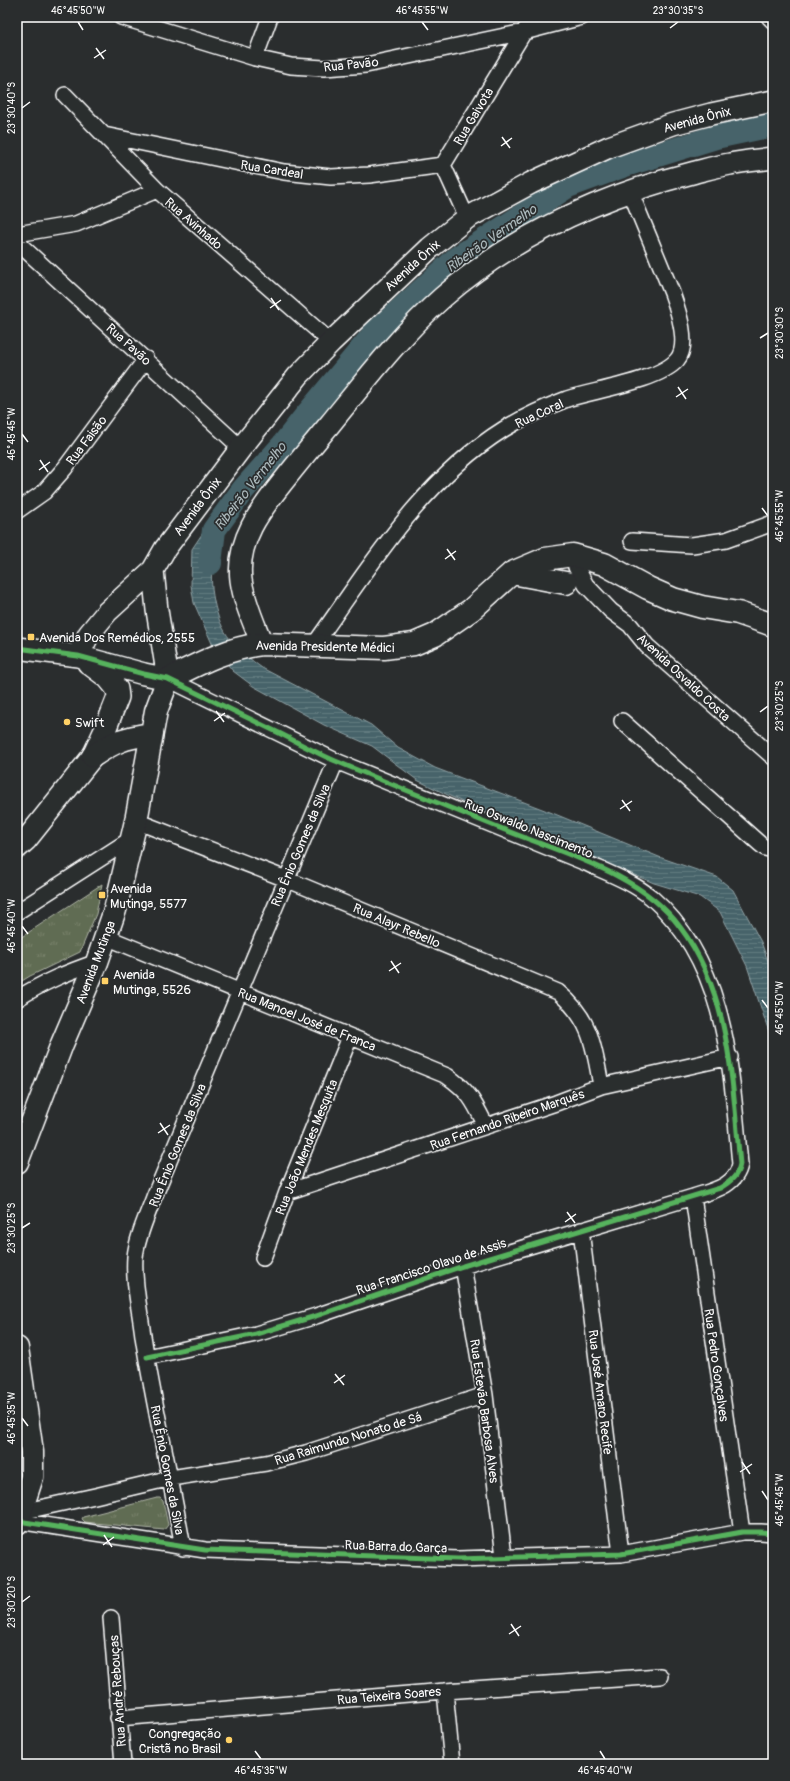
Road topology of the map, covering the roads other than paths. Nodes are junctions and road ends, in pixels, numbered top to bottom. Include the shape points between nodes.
1 (121, 17) edge
2 (270, 17) edge
3 (533, 17) edge
4 (582, 17) edge
5 (769, 17) edge
6 (773, 21) edge
7 (524, 32) junction
8 (256, 58) junction
9 (65, 96) dead end
10 (773, 101) edge
11 (104, 135) junction
12 (773, 158) edge
13 (443, 165) junction
14 (157, 190) junction
15 (630, 191) junction
16 (467, 218) junction
17 (17, 234) edge
18 (17, 242) edge
19 (331, 342) junction
20 (146, 360) junction
21 (241, 448) junction
22 (17, 512) edge
23 (773, 523) edge
24 (632, 541) dead end
25 (573, 555) junction
26 (545, 559) junction
27 (153, 570) junction
28 (512, 573) junction
29 (566, 583) junction
30 (596, 596) junction
31 (773, 625) edge
32 (253, 645) junction
33 (314, 645) junction
34 (17, 648) edge
35 (78, 656) junction
36 (168, 679) junction
37 (622, 721) dead end
38 (150, 734) junction
39 (93, 756) junction
40 (773, 757) edge
41 (336, 761) junction
42 (134, 830) junction
43 (17, 848) edge
44 (773, 850) edge
45 (286, 879) junction
46 (17, 912) edge
47 (106, 937) junction
48 (97, 962) junction
49 (240, 991) junction
50 (17, 999) edge
51 (350, 1037) junction
52 (730, 1057) junction
53 (601, 1086) junction
54 (486, 1126) junction
55 (17, 1162) edge
56 (720, 1188) joint
57 (287, 1192) junction
58 (693, 1197) junction
59 (581, 1230) junction
60 (264, 1258) dead end
61 (463, 1266) junction
62 (17, 1348) edge
63 (147, 1357) junction
64 (485, 1395) junction
65 (171, 1478) junction
66 (19, 1519) edge
67 (742, 1532) junction
68 (773, 1533) edge
69 (183, 1548) junction
70 (621, 1554) junction
71 (504, 1557) junction
72 (111, 1618) dead end
73 (660, 1676) dead end
74 (445, 1691) junction
75 (118, 1718) junction
76 (123, 1764) edge
77 (452, 1764) edge

1 - 8 street, Rua Pavão
2 - 8 street
3 - 7 street, Rua Gaivota
4 - 7 street, Rua Pavão
5 - 6 street
7 - 8 street, Rua Pavão via 366,65 340,68 291,66
7 - 13 street, Rua Gaivota
9 - 11 street, Rua Avinhado
10 - 16 main road, Avenida Ônix via 674,124 609,147 531,183
11 - 13 street, Rua Cardeal via 292,173 330,177 370,175
11 - 14 street, Rua Avinhado
12 - 15 main road via 730,164 670,178
13 - 16 street
14 - 17 street via 76,224
14 - 19 street, Rua Avinhado
15 - 32 main road via 543,228 476,270 442,298 366,380 256,517 248,533 240,566
15 - 33 street, Rua Coral via 678,310 682,340 679,357 668,369 645,378 545,408 505,429 449,470 388,541
16 - 19 main road, Avenida Ônix via 410,265
18 - 20 street, Rua Pavão
19 - 21 main road, Avenida Ônix via 298,376
20 - 21 street, Rua Pavão
20 - 22 street, Rua Faisão via 65,468 44,492
21 - 27 main road, Avenida Ônix
23 - 24 street via 726,540 699,544
25 - 26 main road, Avenida Presidente Médici
25 - 30 street, Avenida Osvaldo Costa via 581,577
25 - 31 main road, Avenida Presidente Médici via 604,564 673,599 738,613
26 - 28 main road, Avenida Presidente Médici
26 - 29 street, Avenida Osvaldo Costa via 556,575
27 - 35 main road, Avenida Ônix via 108,612 89,634
27 - 36 main road
28 - 29 main road
28 - 33 main road, Avenida Presidente Médici via 471,610 424,641 384,648
29 - 30 street, Avenida Osvaldo Costa
30 - 40 street, Avenida Osvaldo Costa via 630,625 647,646
32 - 33 main road, Avenida Presidente Médici
32 - 36 main road via 206,660
34 - 35 main road
35 - 36 main road
35 - 39 main road via 108,678 118,697
36 - 38 main road, Avenida Mutinga
36 - 41 street, Rua Oswaldo Nascimento
37 - 44 street via 764,848
38 - 39 main road via 118,740
38 - 42 main road, Avenida Mutinga
39 - 43 main road
41 - 45 street, Rua Ênio Gomes da Silva
41 - 52 street, Rua Oswaldo Nascimento via 586,863 622,879 652,898 680,927 708,976
42 - 45 street, Rua Alayr Rebello
42 - 46 street
42 - 47 main road, Avenida Mutinga
45 - 49 street, Rua Ênio Gomes da Silva
45 - 53 street, Rua Alayr Rebello via 558,992 578,1011 589,1030
47 - 48 main road, Avenida Mutinga
47 - 49 street, Rua Manoel José de Franca
48 - 50 street via 38,985
48 - 55 main road, Avenida Mutinga via 62,1044
49 - 51 street, Rua Manoel José de Franca
49 - 63 street, Rua Ênio Gomes da Silva via 154,1196 137,1246 135,1276
51 - 54 street, Rua Manoel José de Franca via 447,1076 463,1087 473,1100
51 - 57 street, Rua João Mendes Mesquita
52 - 53 street, Rua Fernando Ribeiro Marquês
52 - 56 street, Rua Oswaldo Nascimento via 740,1164 738,1173
53 - 54 street, Rua Fernando Ribeiro Marquês
54 - 57 street, Rua Fernando Ribeiro Marquês
56 - 58 street, Rua Francisco Olavo de Assis
57 - 60 street, Rua João Mendes Mesquita
58 - 59 street, Rua Francisco Olavo de Assis
58 - 67 street, Rua Pedro Gonçalves
59 - 61 street, Rua Francisco Olavo de Assis
59 - 70 street, Rua José Amaro Recife
61 - 63 street, Rua Francisco Olavo de Assis via 256,1334
61 - 64 street, Rua Estevão Barbosa Alves
62 - 66 main road via 32,1452 32,1477
63 - 65 street, Rua Ênio Gomes da Silva
64 - 65 street, Rua Raimundo Nonato de Sá via 306,1453 266,1463
64 - 71 street, Rua Estevão Barbosa Alves
65 - 66 street, Rua Raimundo Nonato de Sá via 95,1496
65 - 69 street, Rua Ênio Gomes da Silva
66 - 69 street, Rua Barra do Garça
67 - 68 street, Rua Barra do Garça
67 - 70 street, Rua Barra do Garça
69 - 71 street, Rua Barra do Garça via 458,1559
70 - 71 street, Rua Barra do Garça
72 - 75 street, Rua André Rebouças
73 - 74 street, Rua Teixeira Soares
74 - 75 street, Rua Teixeira Soares
74 - 77 street
75 - 76 street, Rua André Rebouças

